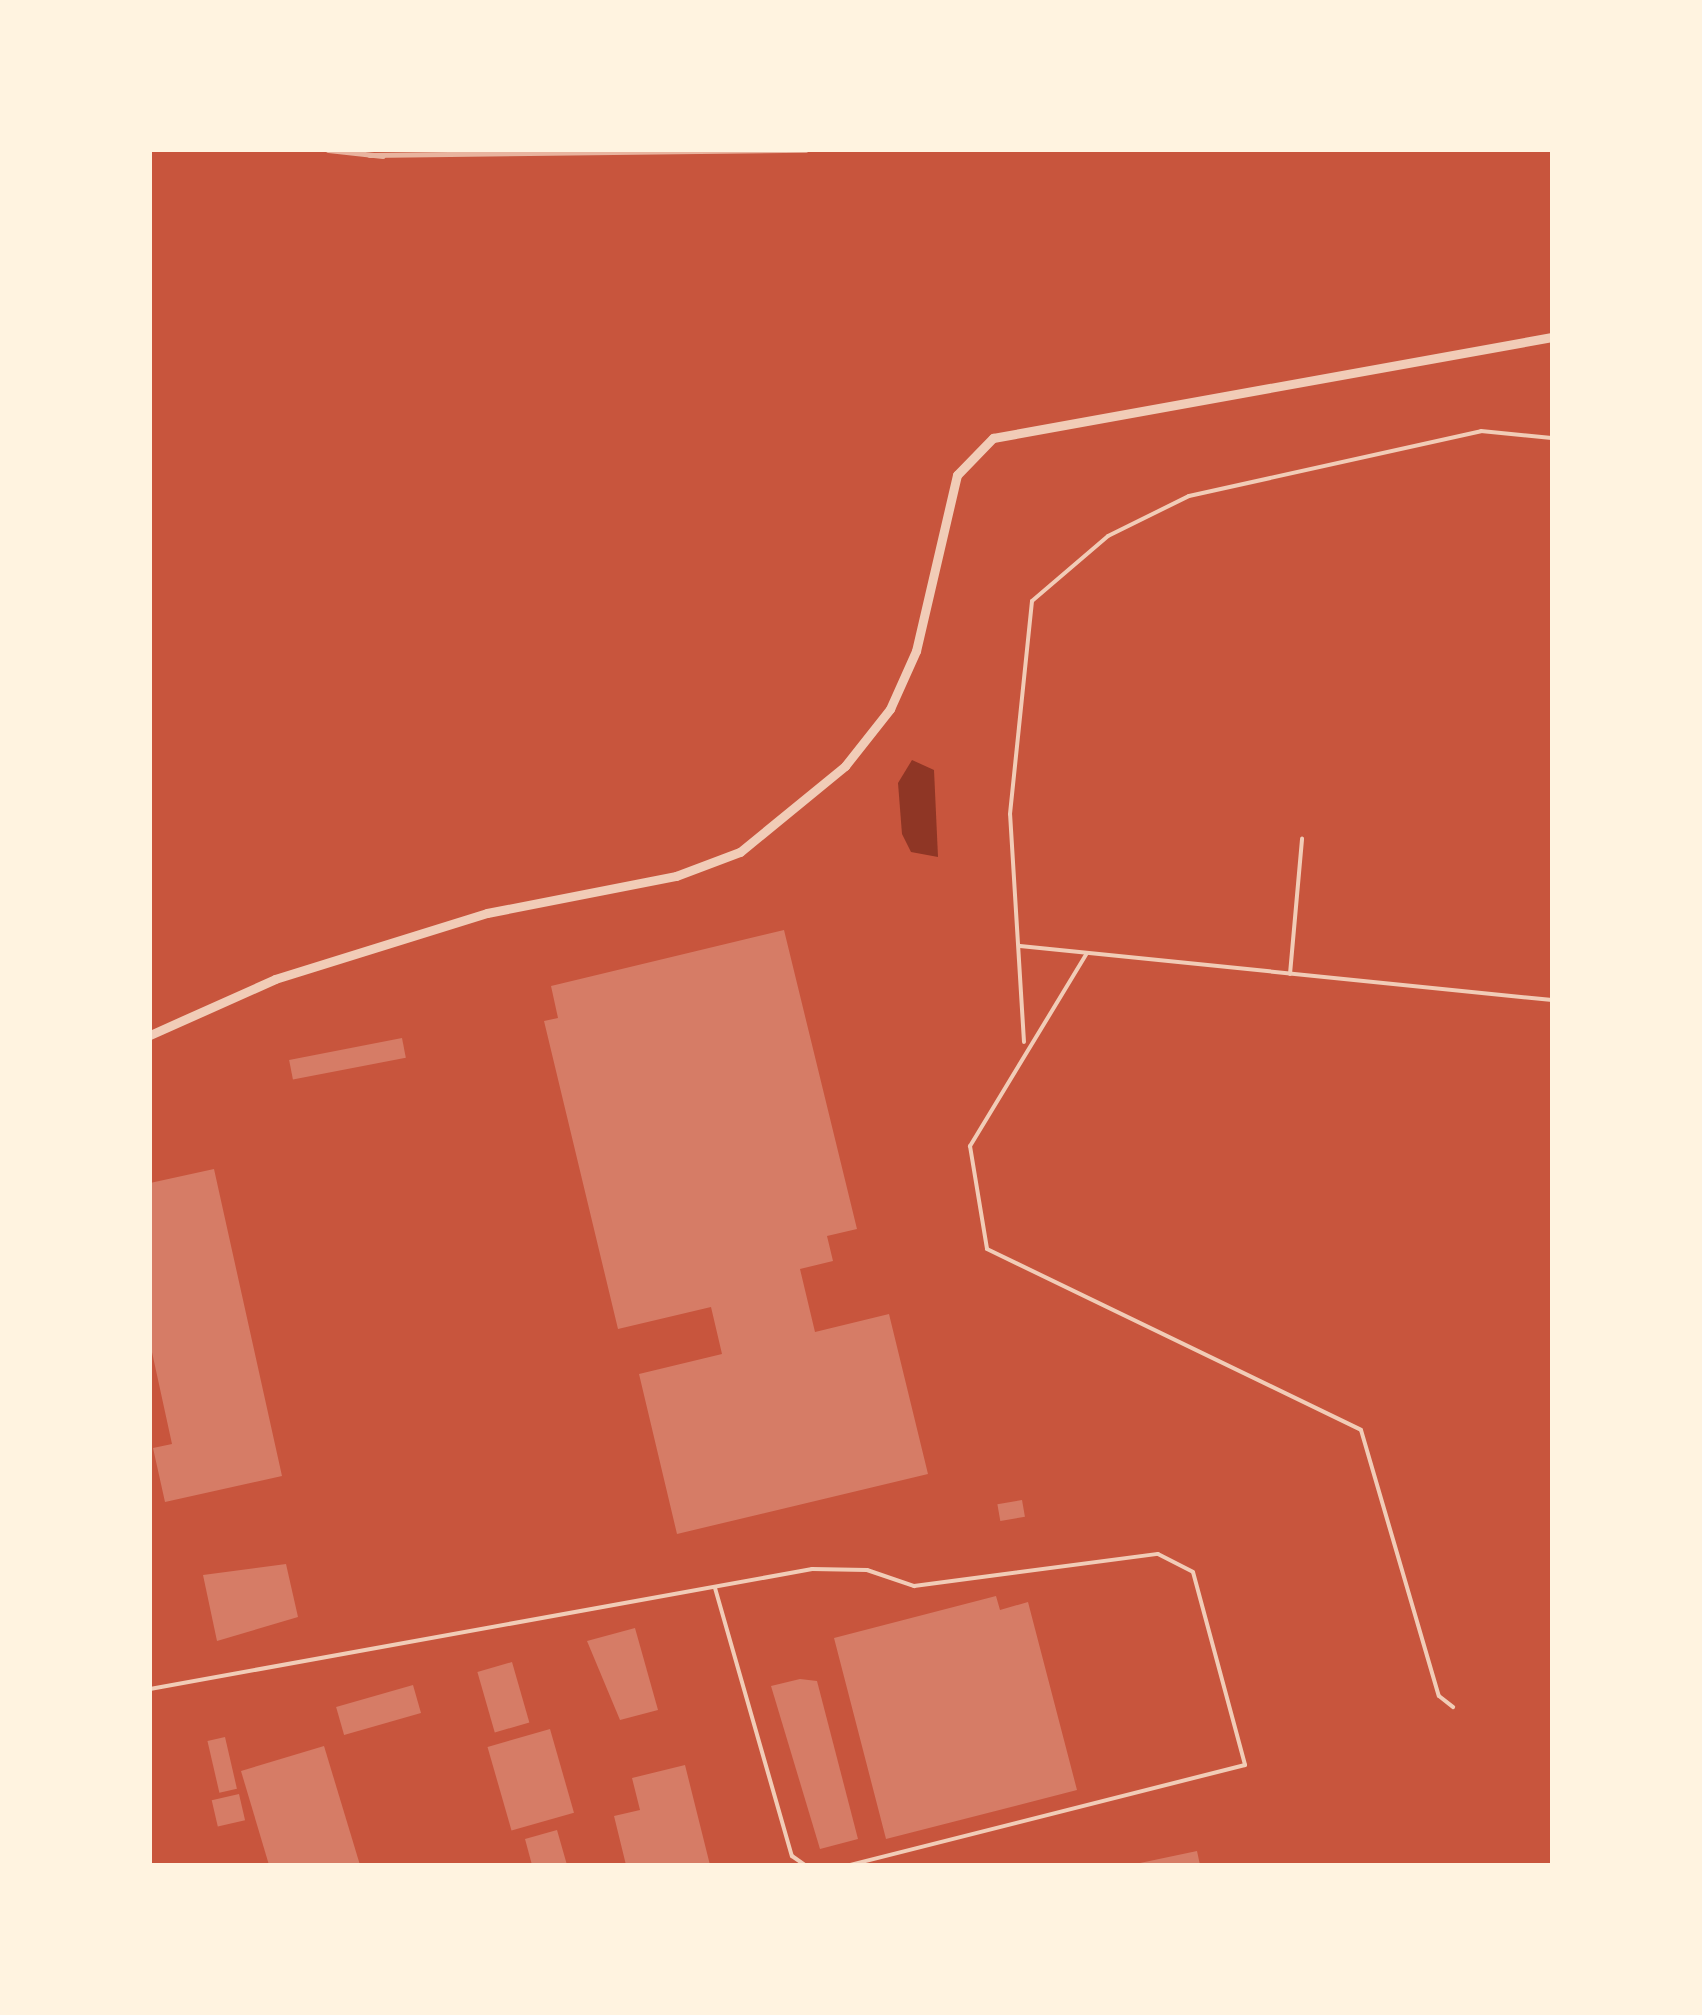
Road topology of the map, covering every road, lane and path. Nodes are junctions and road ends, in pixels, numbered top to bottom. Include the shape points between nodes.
1 (1552, 337) edge
2 (1552, 438) edge
3 (1302, 839) dead end
4 (1020, 946) junction
5 (1087, 953) junction
6 (1290, 974) junction
7 (1552, 1000) edge
8 (150, 1035) edge
9 (1024, 1045) junction
10 (715, 1588) junction
11 (150, 1690) edge
12 (1452, 1707) dead end
13 (805, 1865) edge
14 (850, 1865) edge

1 - 8 street via 993,438 957,475 916,651 890,709 846,766 767,833 676,876 558,892 275,979
2 - 4 lane via 1482,431 1188,496 1108,536 1042,590 1013,726
3 - 6 lane
4 - 5 lane
4 - 9 lane
5 - 6 lane
5 - 9 lane
6 - 7 lane
9 - 12 lane via 970,1146 986,1249 1361,1430 1440,1696
10 - 11 lane
10 - 13 lane via 792,1856
10 - 14 lane via 812,1569 867,1570 914,1586 1158,1554 1193,1572 1245,1765

